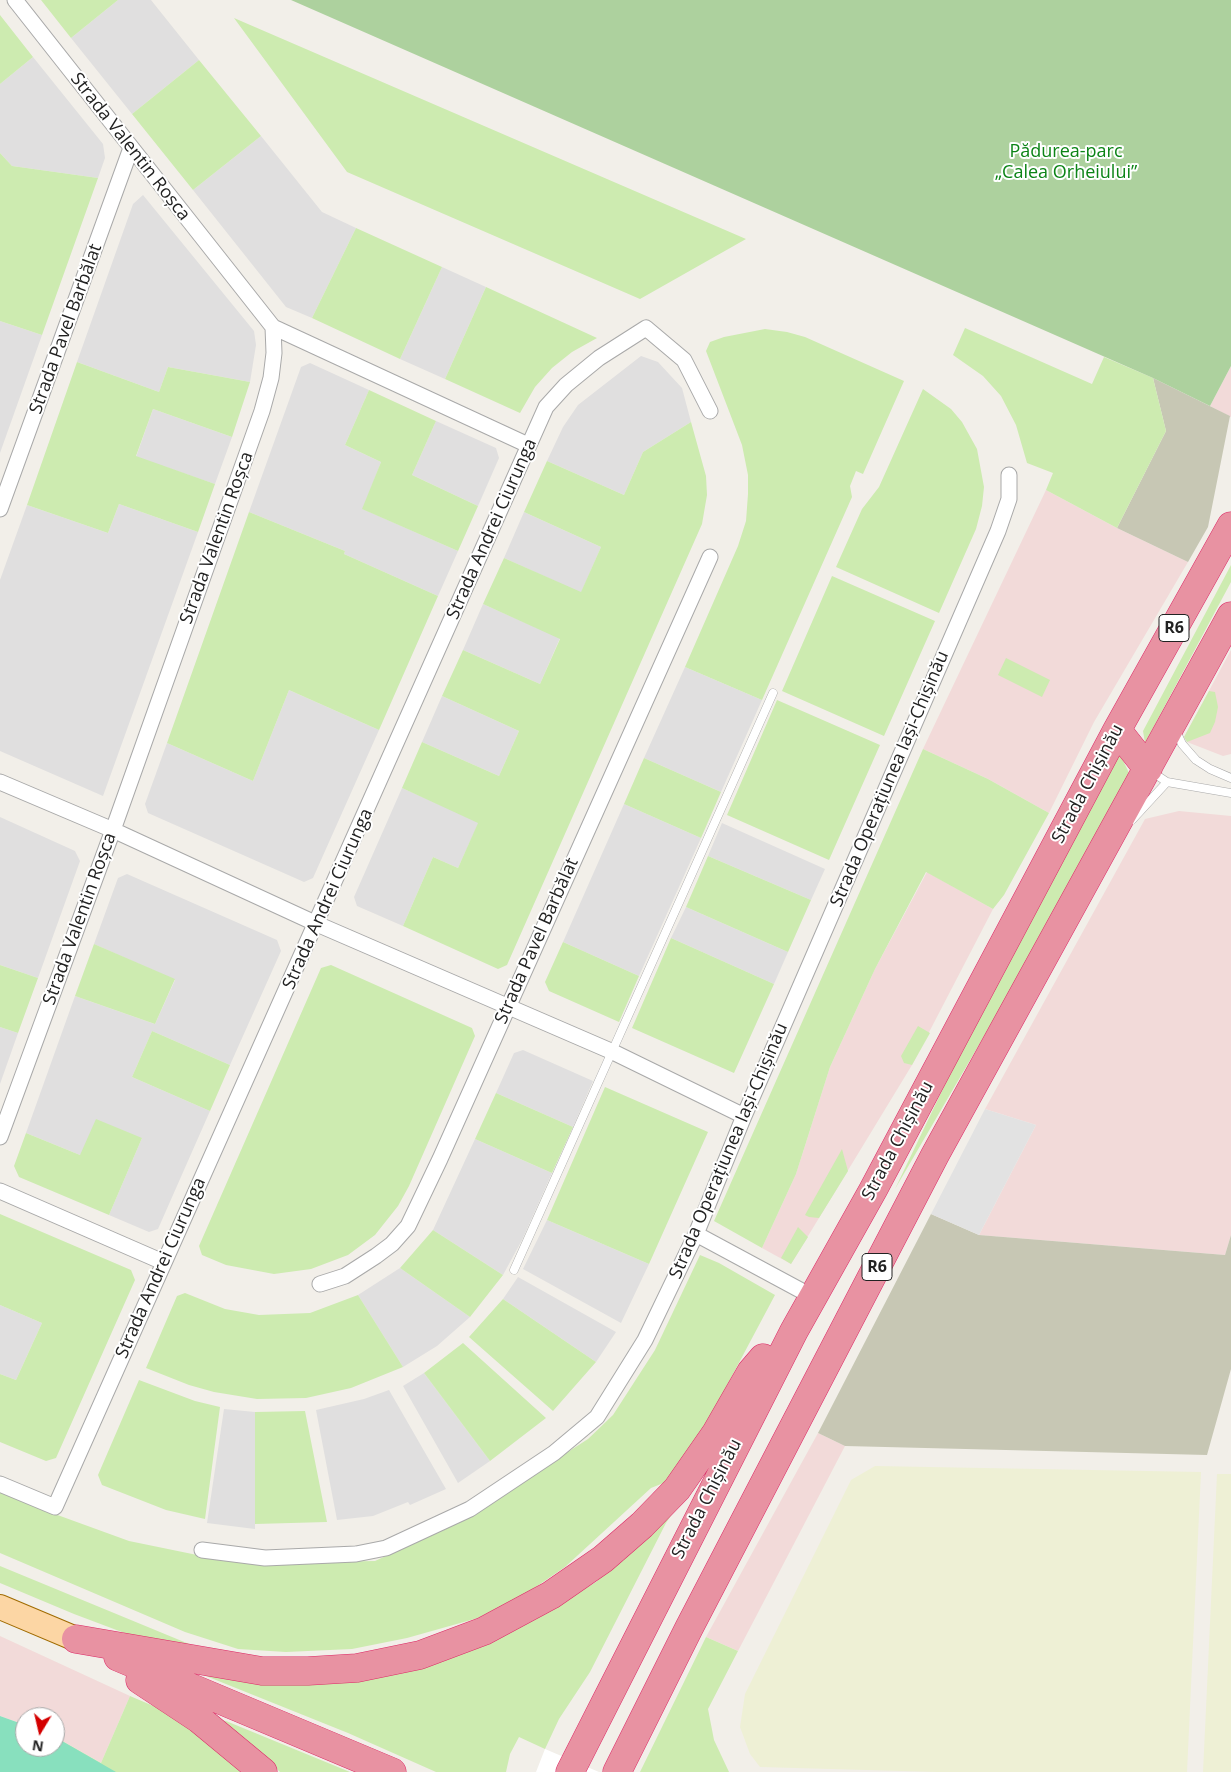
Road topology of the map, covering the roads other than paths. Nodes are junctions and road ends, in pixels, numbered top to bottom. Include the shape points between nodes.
1 (15, 0) edge
2 (131, 148) junction
3 (273, 327) junction
4 (710, 411) dead end
5 (528, 445) junction
6 (1009, 475) dead end
7 (0, 509) edge
8 (1231, 526) edge
9 (710, 557) dead end
10 (1231, 616) edge
11 (773, 693) dead end
12 (1173, 723) junction
13 (1117, 730) junction
14 (1158, 776) junction
15 (1231, 778) edge
16 (0, 782) edge
17 (1231, 793) edge
18 (113, 830) junction
19 (317, 924) junction
20 (507, 1007) junction
21 (613, 1052) junction
22 (744, 1116) junction
23 (0, 1137) edge
24 (0, 1191) edge
25 (696, 1234) junction
26 (163, 1262) junction
27 (514, 1270) dead end
28 (320, 1284) dead end
29 (813, 1297) junction
30 (794, 1330) junction
31 (0, 1484) edge
32 (202, 1550) dead end
33 (0, 1608) edge
34 (76, 1639) junction
35 (573, 1767) edge
36 (263, 1772) edge
37 (392, 1772) edge
38 (617, 1772) edge

1 - 2 street, Strada Valentin Roșca
2 - 3 street, Strada Valentin Roșca
2 - 7 street, Strada Pavel Barbălat
3 - 5 street
3 - 18 street, Strada Valentin Roșca via 271,378 262,411
4 - 5 street, Strada Andrei Ciurunga via 684,360 646,328 599,358 566,386 546,407
5 - 19 street, Strada Andrei Ciurunga
6 - 22 street, Strada Operațiunea Iași-Chișinău via 1008,499 998,531
8 - 13 highway, Strada Chișinău / R6
9 - 20 street, Strada Pavel Barbălat
10 - 12 highway, R6
11 - 21 lane
12 - 14 highway, R6
12 - 15 lane via 1182,744 1196,760
13 - 14 highway
13 - 29 highway, Strada Chișinău / R6
14 - 17 lane
14 - 38 highway, R6 via 1104,850 935,1155
16 - 18 street
18 - 19 street
18 - 23 street, Strada Valentin Roșca
19 - 20 street
19 - 26 street, Strada Andrei Ciurunga
20 - 21 street
20 - 28 street, Strada Pavel Barbălat via 408,1226 376,1256 345,1276
21 - 22 street
21 - 27 lane
22 - 25 street, Strada Operațiunea Iași-Chișinău
24 - 26 street
25 - 29 street
25 - 32 street, Strada Operațiunea Iași-Chișinău via 645,1340 597,1417 554,1453 470,1509 386,1548 356,1554 264,1558
26 - 31 street, Strada Andrei Ciurunga via 55,1507
29 - 30 highway, Strada Chișinău / R6
30 - 34 highway via 759,1361 716,1433 677,1489 642,1525 604,1559 551,1595 484,1631 420,1655 357,1668 308,1671 262,1671
30 - 35 highway, Strada Chișinău / R6
33 - 34 main road
34 - 36 highway via 199,1718
34 - 37 highway

